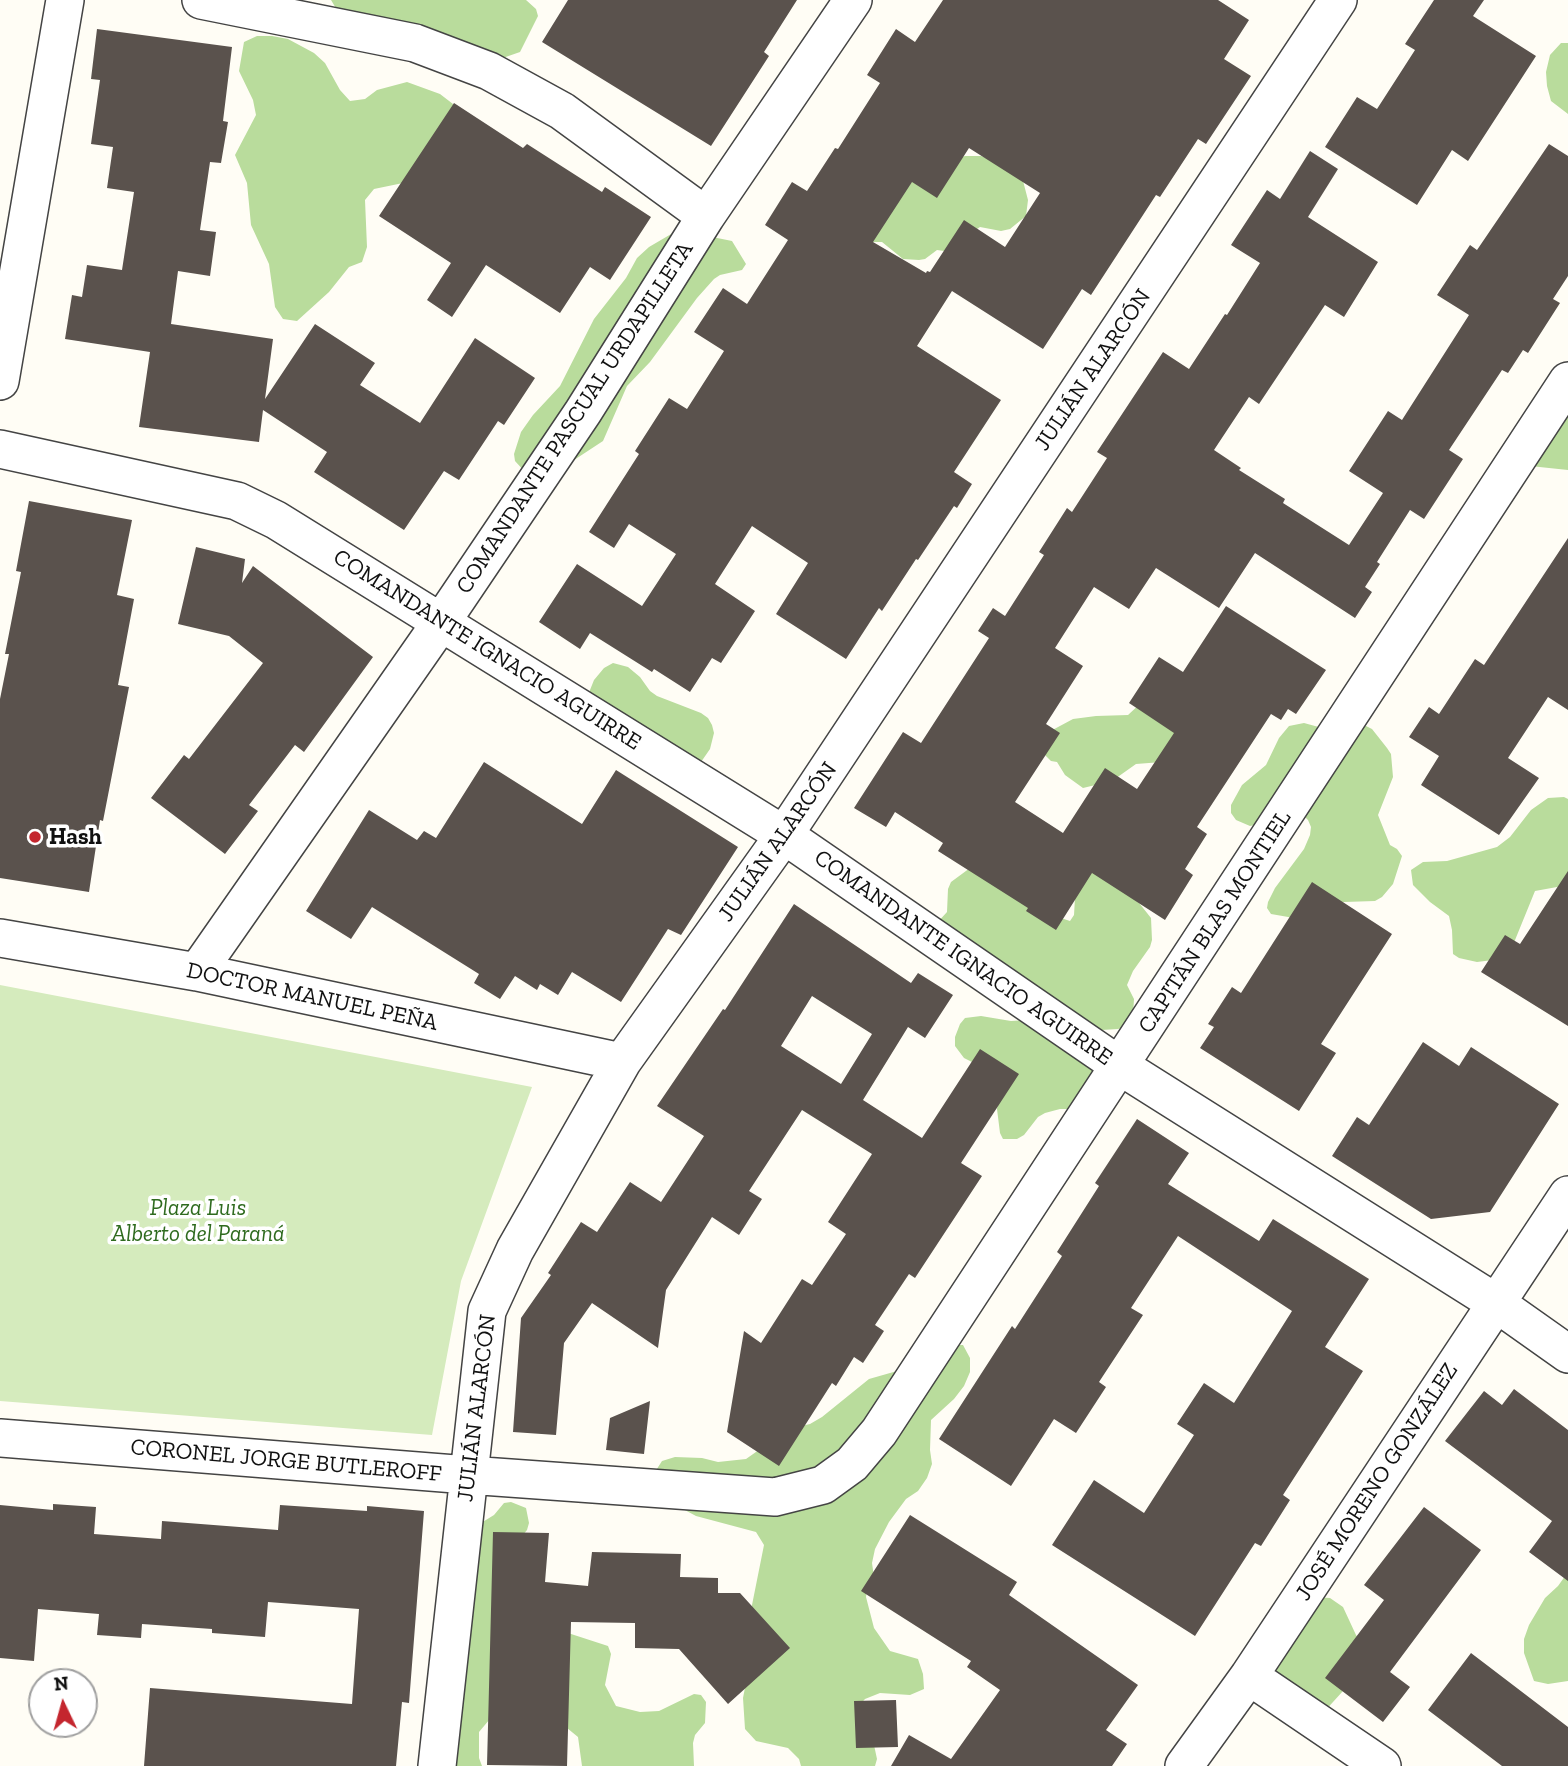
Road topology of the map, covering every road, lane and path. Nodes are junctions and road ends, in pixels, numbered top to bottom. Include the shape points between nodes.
1 (65, 0) edge
2 (201, 0) edge
3 (853, 0) edge
4 (1321, 6) edge
5 (706, 216) junction
6 (0, 381) edge
7 (1568, 381) edge
8 (0, 449) edge
9 (442, 621) junction
10 (784, 835) junction
11 (0, 938) edge
12 (197, 972) junction
13 (622, 1062) junction
14 (1120, 1066) junction
15 (1568, 1195) edge
16 (1496, 1303) junction
17 (1568, 1354) edge
18 (0, 1438) edge
19 (468, 1475) junction
20 (822, 1485) joint
21 (1249, 1676) junction
22 (437, 1766) edge
23 (1184, 1766) edge
24 (1382, 1766) edge

1 - 6 street
2 - 5 street via 415,43 489,71 562,111
3 - 5 street, COMANDANTE PASCUAL URDAPILLETA
4 - 10 street, JULIÁN ALARCÓN
5 - 9 street, COMANDANTE PASCUAL URDAPILLETA via 583,412
7 - 14 street, CAPITÁN BLAS MONTIEL
8 - 9 street, COMANDANTE IGNACIO AGUIRRE via 237,501
9 - 10 street, COMANDANTE IGNACIO AGUIRRE
9 - 12 street, COMANDANTE PASCUAL URDAPILLETA
10 - 13 street, JULIÁN ALARCÓN
10 - 14 street, COMANDANTE IGNACIO AGUIRRE
11 - 12 street, DOCTOR MANUEL PEÑA
12 - 13 street, DOCTOR MANUEL PEÑA
13 - 19 street, JULIÁN ALARCÓN via 515,1250 487,1311
14 - 16 street, COMANDANTE IGNACIO AGUIRRE
14 - 20 street, CAPITÁN BLAS MONTIEL via 879,1432 852,1464
15 - 16 street, JOSÉ MORENO GONZÁLEZ
16 - 17 street, COMANDANTE IGNACIO AGUIRRE
16 - 21 street, JOSÉ MORENO GONZÁLEZ
18 - 19 street, CORONEL JORGE BUTLEROFF
19 - 20 street, CORONEL JORGE BUTLEROFF via 775,1497
19 - 22 street, JULIÁN ALARCÓN
21 - 23 street, JOSÉ MORENO GONZÁLEZ
21 - 24 street

